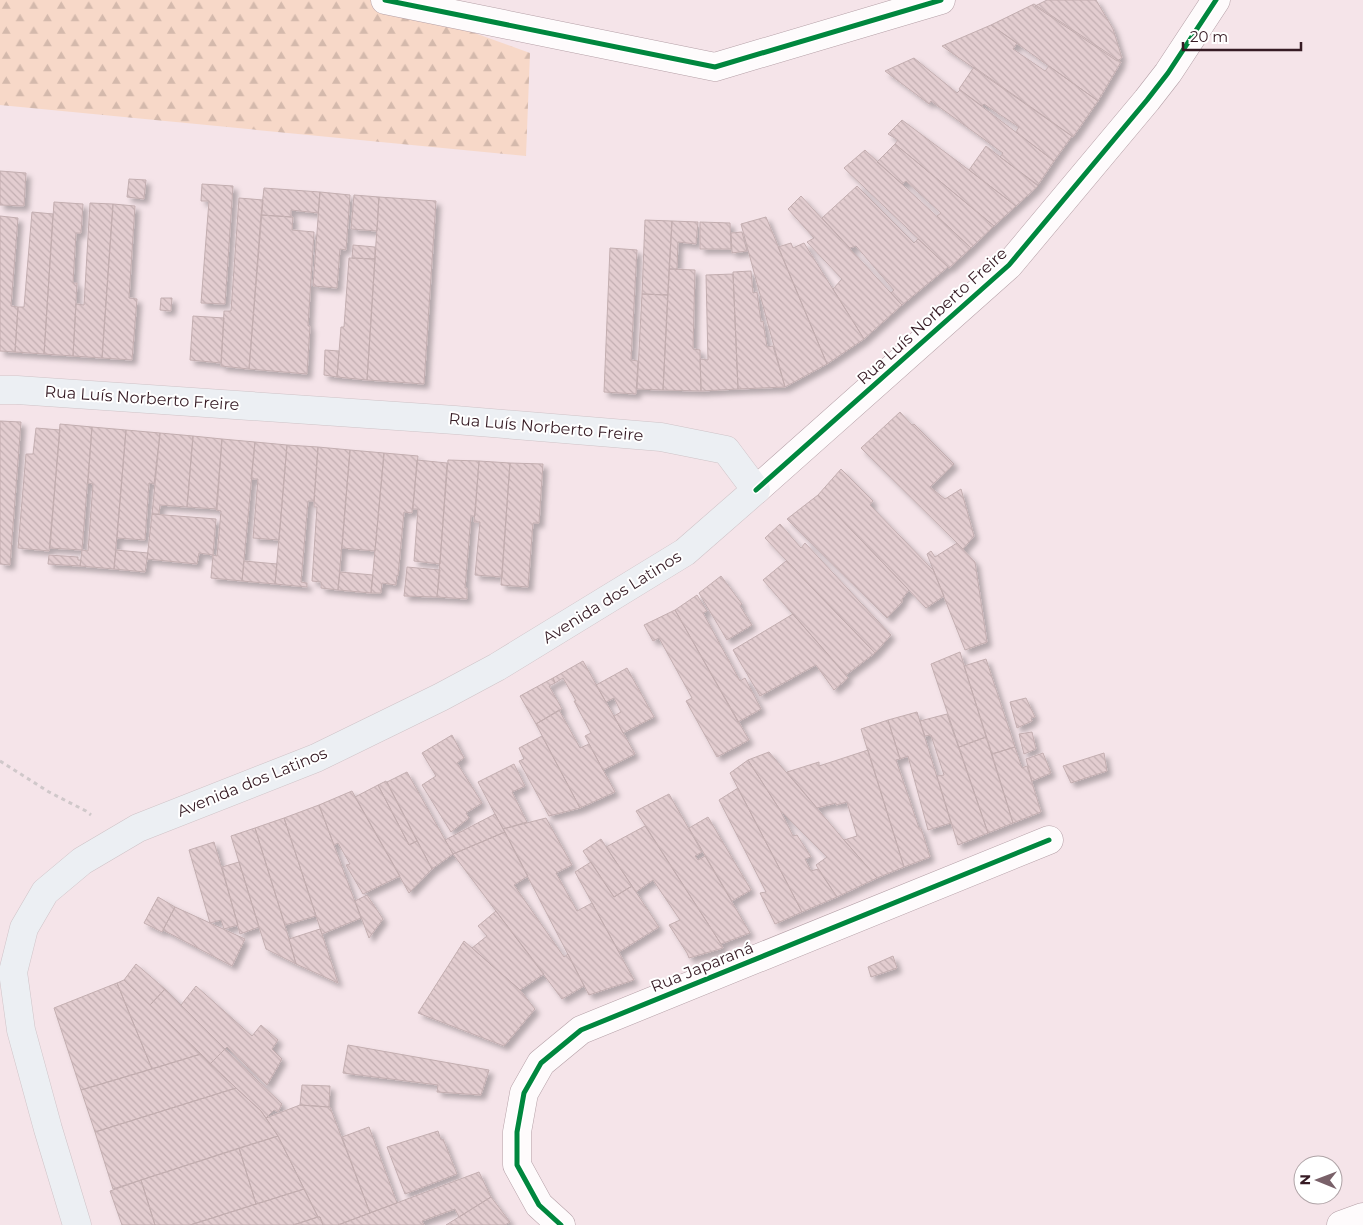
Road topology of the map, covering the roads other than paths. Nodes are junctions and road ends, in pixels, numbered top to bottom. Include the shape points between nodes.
1 (385, 0) edge
2 (941, 0) edge
3 (1216, 0) edge
4 (0, 390) edge
5 (756, 490) junction
6 (1049, 840) dead end
7 (1363, 1218) edge
8 (77, 1225) edge
9 (560, 1225) edge
10 (1341, 1225) edge

1 - 2 street via 715,68
3 - 5 street, Rua Luís Norberto Freire via 1147,100 1009,265
4 - 5 main road, Rua Luís Norberto Freire via 661,437 726,450
5 - 8 main road, Avenida dos Latinos via 685,552 497,667 316,758 138,828 82,860 45,892 24,928 13,972 20,1030
6 - 9 street, Rua Japaraná via 581,1030 541,1063 524,1093 517,1132 517,1165 539,1205
7 - 10 street

